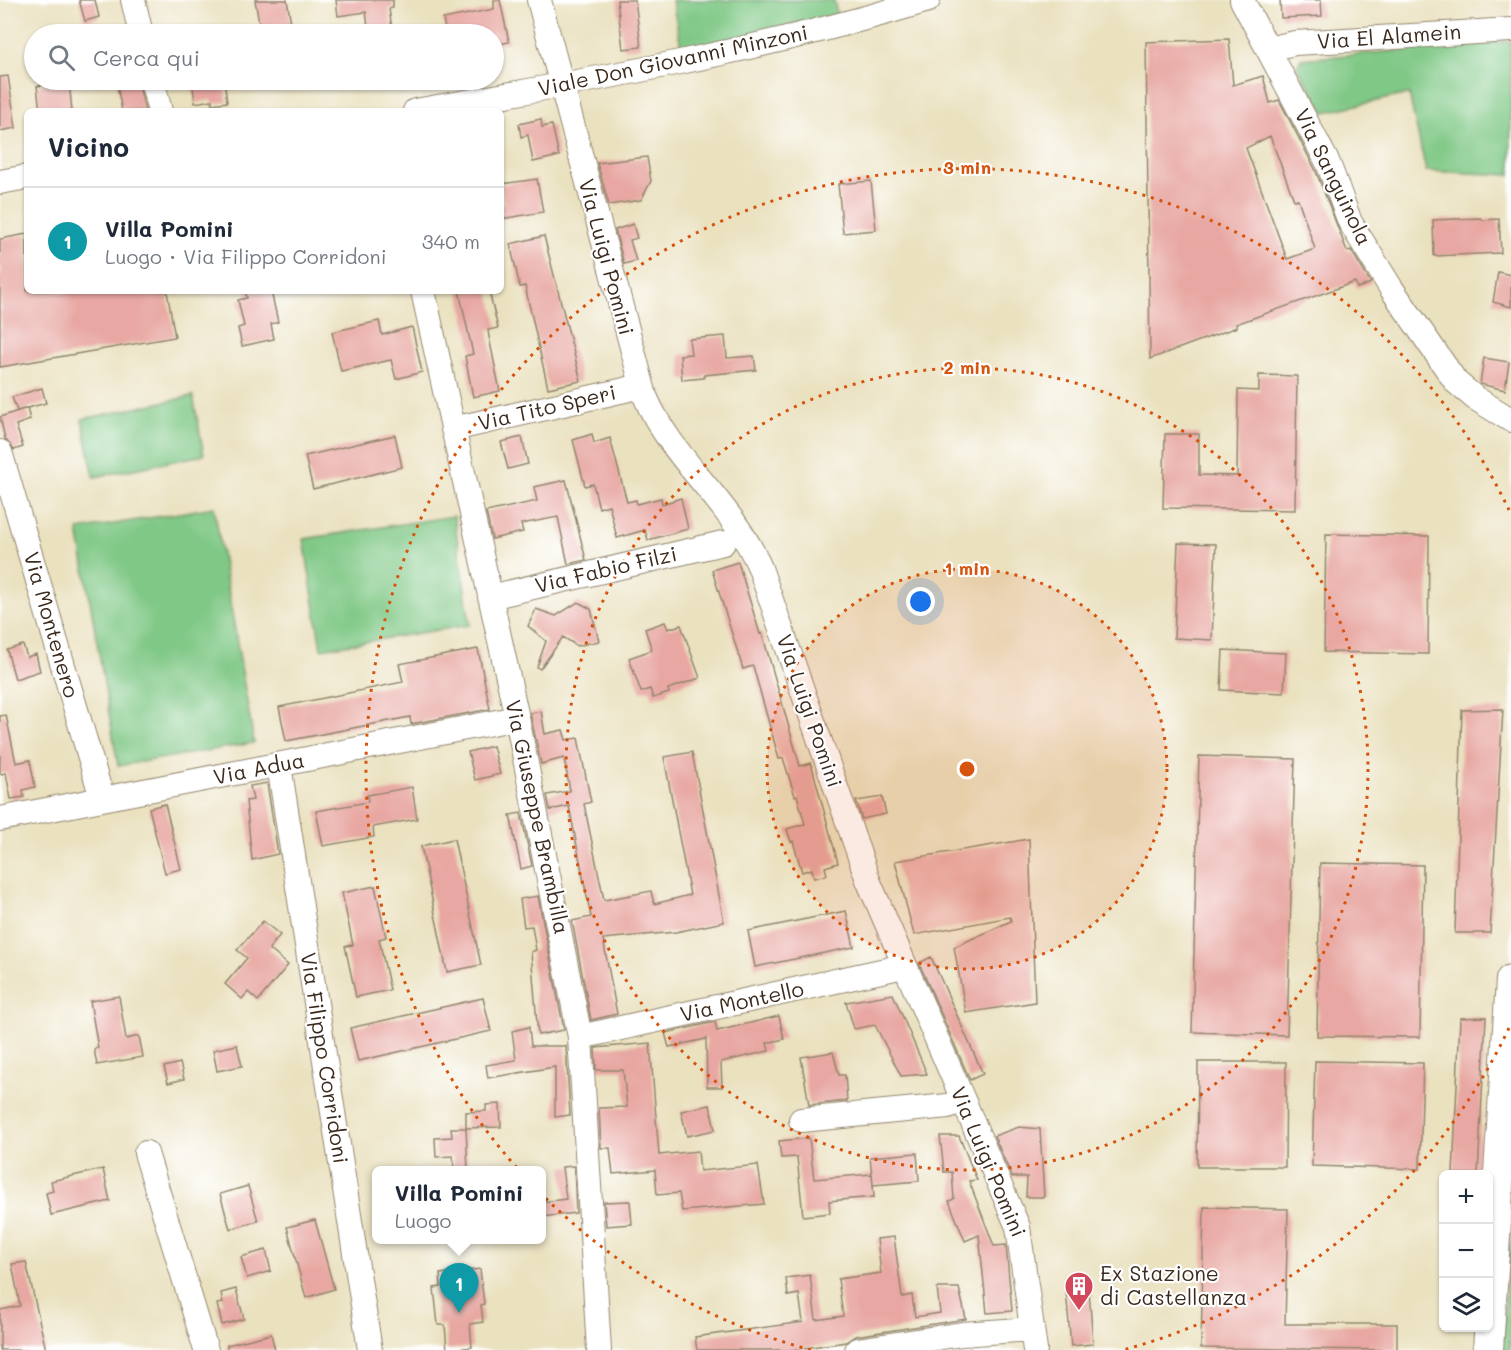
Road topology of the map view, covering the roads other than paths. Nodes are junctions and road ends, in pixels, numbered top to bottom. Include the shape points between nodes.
1 (133, 0) edge
2 (539, 0) edge
3 (928, 0) edge
4 (1242, 0) edge
5 (139, 24) edge
6 (1511, 30) edge
7 (1268, 49) junction
8 (560, 85) junction
9 (155, 90) edge
10 (159, 108) edge
11 (433, 108) edge
12 (24, 178) edge
13 (0, 182) edge
14 (424, 294) edge
15 (642, 386) junction
16 (1511, 420) edge
17 (453, 429) junction
18 (0, 452) edge
19 (723, 543) dead end
20 (490, 597) junction
21 (517, 718) junction
22 (279, 765) junction
23 (102, 798) junction
24 (0, 819) edge
25 (904, 966) junction
26 (1511, 980) edge
27 (580, 1037) junction
28 (962, 1100) junction
29 (801, 1120) dead end
30 (146, 1152) dead end
31 (1033, 1339) edge
32 (206, 1350) edge
33 (370, 1350) edge
34 (599, 1350) edge
35 (857, 1350) edge
36 (1488, 1350) edge

1 - 5 street
2 - 8 street, Via Luigi Pomini
3 - 8 street, Viale Don Giovanni Minzoni via 726,53
4 - 7 street, Via Sanguinola
6 - 7 street, Via El Alamein via 1295,43
7 - 16 street, Via Sanguinola via 1328,163 1350,222 1391,288 1456,382
8 - 11 street, Viale Don Giovanni Minzoni
8 - 15 street, Via Luigi Pomini
9 - 10 street
12 - 13 street
14 - 17 street, Via Giuseppe Brambilla
15 - 17 street, Via Tito Speri
15 - 25 street, Via Luigi Pomini via 669,442 736,523 752,549 859,856
17 - 20 street, Via Giuseppe Brambilla
18 - 23 street, Via Montenero
19 - 20 street, Via Fabio Filzi
20 - 21 street, Via Giuseppe Brambilla
21 - 22 street, Via Adua
21 - 27 street, Via Giuseppe Brambilla
22 - 23 street, Via Adua
22 - 33 street, Via Filippo Corridoni
23 - 24 street, Via Adua
25 - 27 street, Via Montello
25 - 28 street, Via Luigi Pomini
26 - 36 main road
27 - 34 street, Via Giuseppe Brambilla
28 - 29 street via 948,1106
28 - 31 street, Via Luigi Pomini via 1019,1233
30 - 32 street
31 - 35 street via 962,1334

